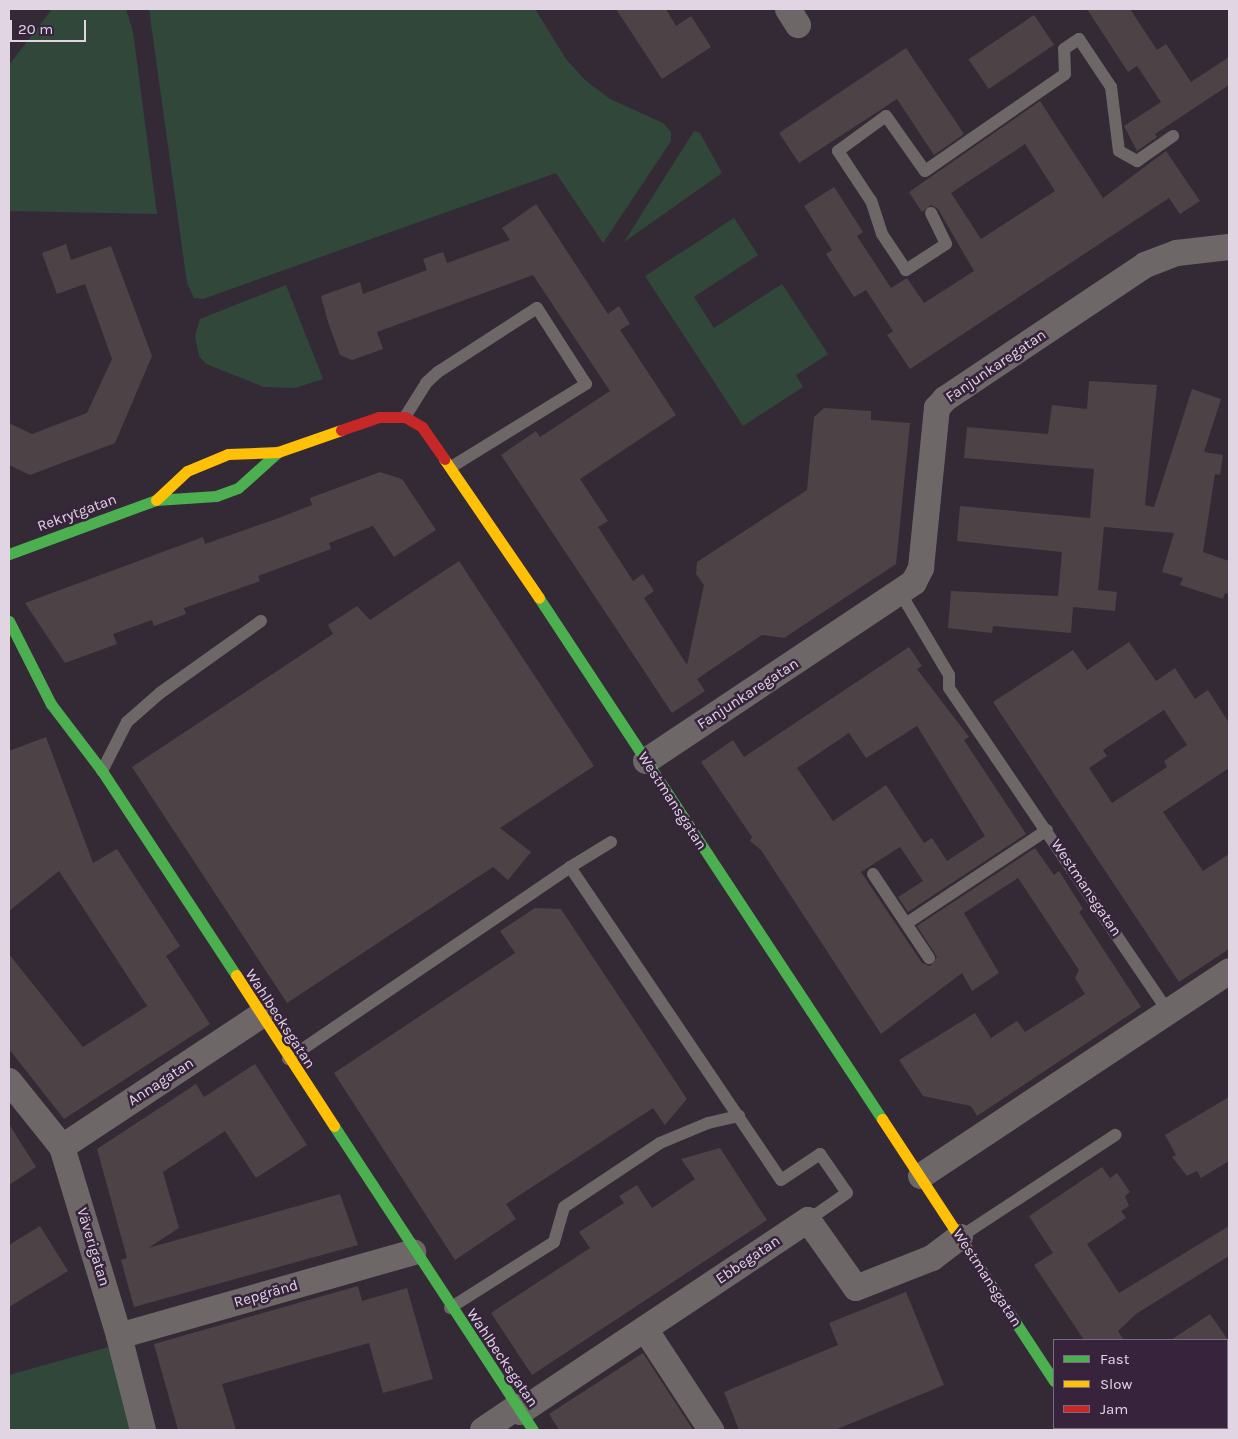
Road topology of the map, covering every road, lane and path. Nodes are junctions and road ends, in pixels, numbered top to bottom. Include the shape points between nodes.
1 (1173, 136) dead end
2 (931, 213) dead end
3 (1229, 247) edge
4 (405, 417) junction
5 (278, 452) junction
6 (451, 468) junction
7 (156, 500) junction
8 (9, 554) edge
9 (901, 594) junction
10 (9, 621) edge
11 (261, 621) dead end
12 (646, 761) junction
13 (102, 771) junction
14 (1046, 830) junction
15 (611, 842) dead end
16 (570, 867) junction
17 (873, 874) dead end
18 (907, 923) junction
19 (929, 958) dead end
20 (1229, 972) edge
21 (1168, 1011) junction
22 (260, 1016) junction
23 (288, 1059) junction
24 (9, 1081) edge
25 (739, 1116) junction
26 (1115, 1135) dead end
27 (62, 1147) junction
28 (921, 1176) junction
29 (808, 1220) junction
30 (960, 1237) junction
31 (413, 1252) junction
32 (450, 1308) junction
33 (645, 1329) junction
34 (120, 1336) junction
35 (1053, 1379) edge
36 (523, 1417) edge
37 (144, 1430) edge
38 (483, 1430) edge
39 (711, 1430) edge

1 - 2 lane via 1137,161 1119,151 1111,87 1079,39 1064,49 1065,74 925,171 886,116 838,151 871,201 882,234 906,270 946,244
3 - 9 street, Fanjunkaregatan via 1177,253 1145,265 945,399 937,408 921,568 914,582
4 - 5 street, Rekrytgatan via 379,417
4 - 6 street, Westmansgatan via 422,427
4 - 6 lane via 426,383 438,372 537,308 586,384
5 - 7 street, Rekrytgatan via 249,452 208,460 171,483
5 - 7 street, Rekrytgatan via 238,488 194,500
6 - 12 street, Westmansgatan
7 - 8 street, Rekrytgatan
9 - 12 street, Fanjunkaregatan
9 - 14 lane via 949,675 949,688
10 - 13 street, Wahlbecksgatan via 51,704
11 - 13 lane via 160,693 127,722
12 - 28 street, Westmansgatan
13 - 22 street, Wahlbecksgatan
14 - 18 lane, Westmansgatan
14 - 21 lane, Westmansgatan
15 - 16 lane
16 - 23 lane
16 - 25 lane
17 - 18 lane
18 - 19 lane
20 - 21 street
21 - 28 street
22 - 23 street, Wahlbecksgatan
22 - 27 street, Annagatan
23 - 31 street, Wahlbecksgatan
24 - 27 street, Väverigatan
25 - 29 lane via 782,1180 820,1154 847,1193
25 - 32 lane via 708,1123 644,1154 564,1207 554,1242
26 - 30 lane
27 - 34 street, Väverigatan
28 - 30 street, Westmansgatan
29 - 30 street via 856,1288 932,1258
29 - 33 street, Ebbegatan
30 - 35 street, Westmansgatan
31 - 32 street, Wahlbecksgatan
31 - 34 street, Repgränd
32 - 36 street, Wahlbecksgatan
33 - 36 street, Ebbegatan
33 - 39 street
34 - 37 street, Väverigatan
36 - 38 street, Ebbegatan

